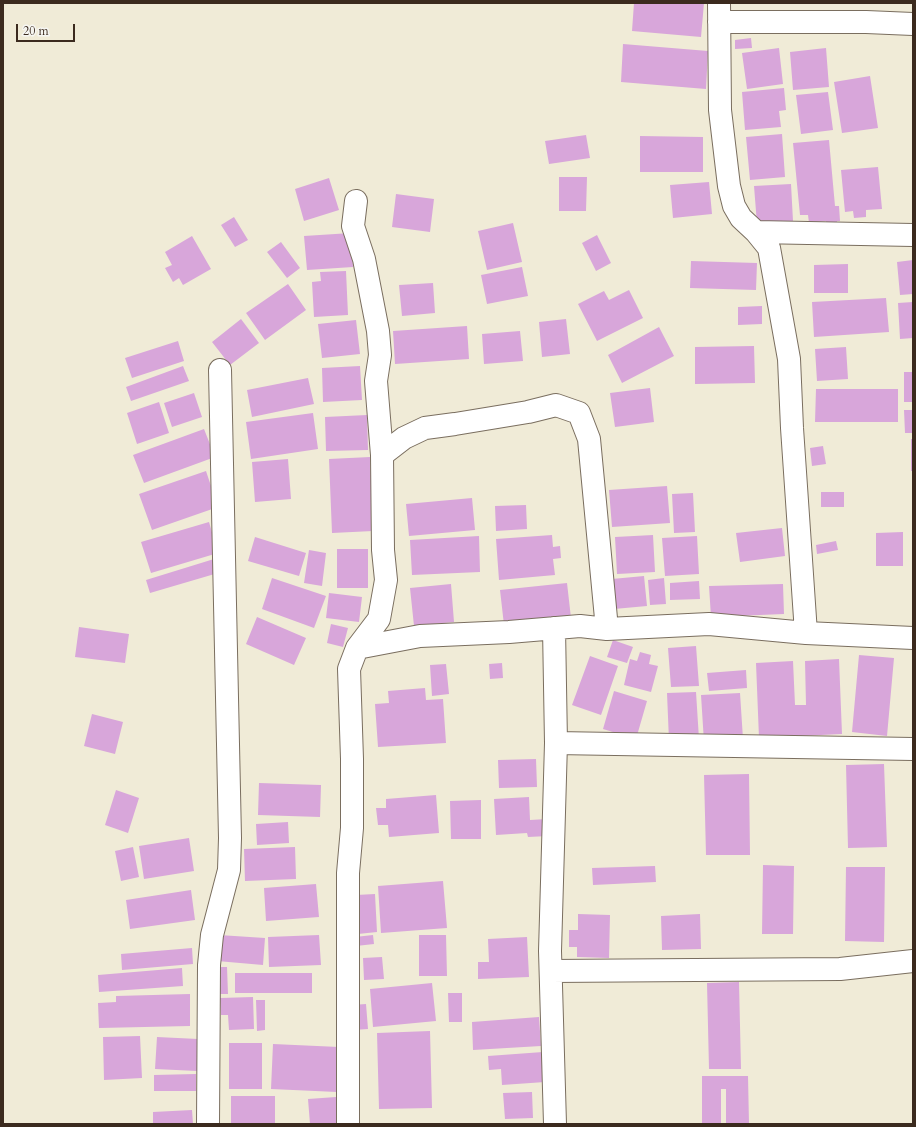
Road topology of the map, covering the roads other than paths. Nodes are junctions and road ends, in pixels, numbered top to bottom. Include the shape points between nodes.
1 (719, 13) edge
2 (913, 24) edge
3 (356, 201) dead end
4 (756, 232) junction
5 (913, 235) edge
6 (220, 370) dead end
7 (382, 455) junction
8 (554, 628) junction
9 (607, 629) junction
10 (806, 633) junction
11 (913, 638) edge
12 (357, 648) junction
13 (556, 743) junction
14 (913, 750) edge
15 (913, 961) edge
16 (551, 972) junction
17 (208, 1124) edge
18 (348, 1124) edge
19 (555, 1124) edge

1 - 2 street
1 - 4 street via 720,110 730,186 734,206 741,218
3 - 7 street via 353,226 364,259 378,331 380,356 376,381
4 - 5 street
4 - 10 street via 769,248 789,359
6 - 17 street via 230,838 228,870 212,934 209,965
7 - 9 street via 404,438 425,428 528,412 556,405 579,413 589,439
7 - 12 street via 383,550 386,580 379,619
8 - 9 street via 580,626
8 - 12 street via 420,636
8 - 13 street
9 - 10 street via 709,624
10 - 11 street
12 - 18 street via 349,669 352,828 348,872
13 - 14 street
13 - 16 street
15 - 16 street via 840,969
16 - 19 street

